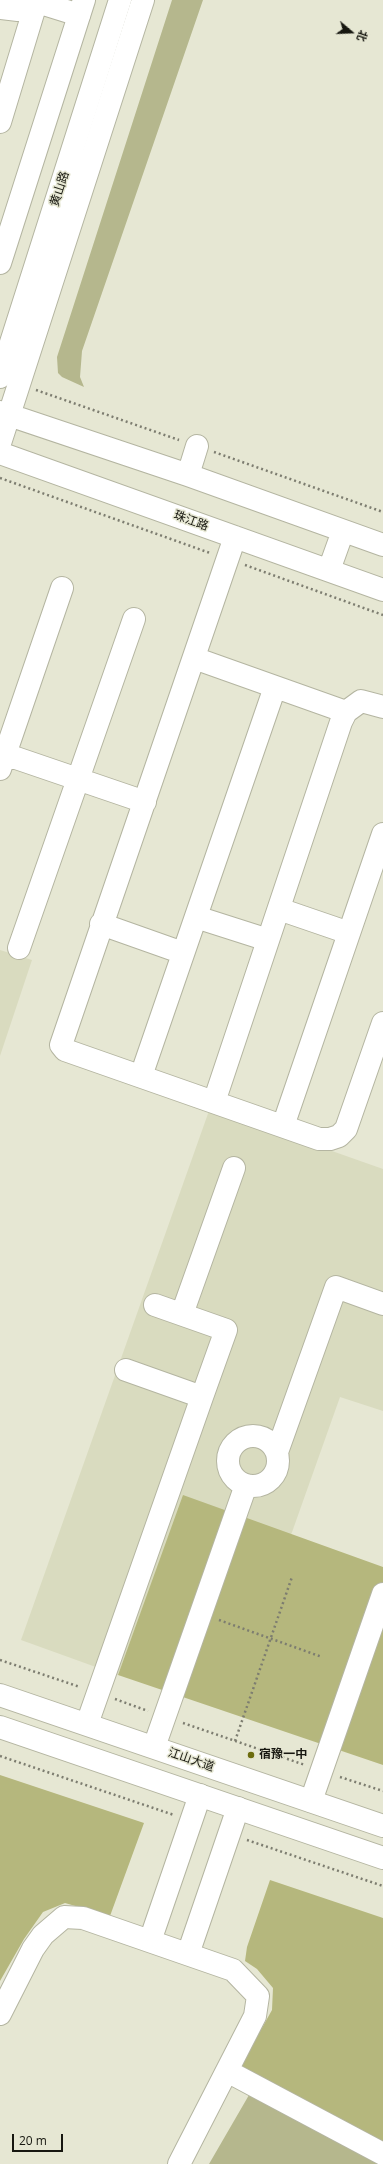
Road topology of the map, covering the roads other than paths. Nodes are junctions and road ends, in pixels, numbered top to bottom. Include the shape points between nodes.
1 (33, 0) edge
2 (120, 0) edge
3 (143, 0) edge
4 (0, 8) edge
5 (81, 8) edge
6 (0, 122) edge
7 (0, 263) edge
8 (0, 377) edge
9 (5, 414) edge
10 (0, 443) edge
11 (198, 446) dead end
12 (0, 453) edge
13 (188, 475) junction
14 (343, 530) junction
15 (236, 537) junction
16 (383, 545) edge
17 (329, 570) junction
18 (62, 588) dead end
19 (383, 590) edge
20 (134, 619) dead end
21 (194, 658) junction
22 (275, 687) junction
23 (383, 707) edge
24 (346, 712) junction
25 (1, 762) edge
26 (76, 785) junction
27 (142, 809) junction
28 (383, 834) edge
29 (278, 909) junction
30 (196, 917) junction
31 (101, 924) junction
32 (349, 933) junction
33 (268, 940) junction
34 (19, 948) dead end
35 (183, 953) junction
36 (383, 1023) edge
37 (141, 1076) junction
38 (214, 1102) junction
39 (283, 1126) junction
40 (234, 1168) dead end
41 (383, 1304) edge
42 (155, 1305) dead end
43 (182, 1314) junction
44 (126, 1370) dead end
45 (202, 1397) junction
46 (277, 1452) junction
47 (246, 1485) junction
48 (383, 1594) edge
49 (0, 1695) edge
50 (87, 1724) junction
51 (0, 1727) edge
52 (154, 1747) junction
53 (200, 1795) junction
54 (311, 1801) junction
55 (238, 1808) junction
56 (383, 1826) edge
57 (383, 1858) edge
58 (150, 1941) junction
59 (188, 1954) junction
60 (0, 2014) edge
61 (227, 2071) junction
62 (383, 2154) edge
63 (179, 2164) edge

1 - 4 main road via 18,10
1 - 5 main road
1 - 6 main road
2 - 8 main road, 黄山路
3 - 9 main road
5 - 7 main road
9 - 10 main road
9 - 13 main road
11 - 13 main road
12 - 15 main road, 珠江路
13 - 14 main road
14 - 16 main road
14 - 17 main road
15 - 17 main road, 珠江路
15 - 21 main road
17 - 19 main road, 珠江路
18 - 25 main road
20 - 26 main road
21 - 22 main road
21 - 27 main road
22 - 24 main road
22 - 30 main road
23 - 24 main road via 361,701
24 - 29 main road
25 - 26 main road via 14,769
26 - 27 main road
26 - 34 main road
27 - 31 main road
28 - 32 main road
29 - 32 main road
29 - 33 main road
30 - 33 main road
30 - 35 main road
31 - 35 main road
31 - 37 main road via 61,1045 65,1050
32 - 39 main road
33 - 38 main road
35 - 37 main road
36 - 39 main road via 346,1129 339,1136 330,1139
37 - 38 main road
38 - 39 main road
40 - 43 main road
41 - 46 main road via 336,1287
42 - 43 main road
43 - 45 main road via 226,1330
44 - 45 main road
45 - 50 main road
46 - 47 main road via 277,1468 268,1481 254,1486
46 - 47 main road via 274,1445 259,1436 250,1435 235,1443 228,1458 228,1467 232,1475
47 - 52 main road
48 - 54 main road
49 - 50 main road, 江山大道
50 - 52 main road, 江山大道
51 - 53 main road
52 - 54 main road, 江山大道
53 - 55 main road
53 - 58 main road
54 - 56 main road, 江山大道
55 - 57 main road
55 - 59 main road
58 - 59 main road
58 - 60 main road via 83,1918 64,1917 43,1935
59 - 61 main road via 233,1970 258,1996 255,2016
61 - 62 main road
61 - 63 main road

